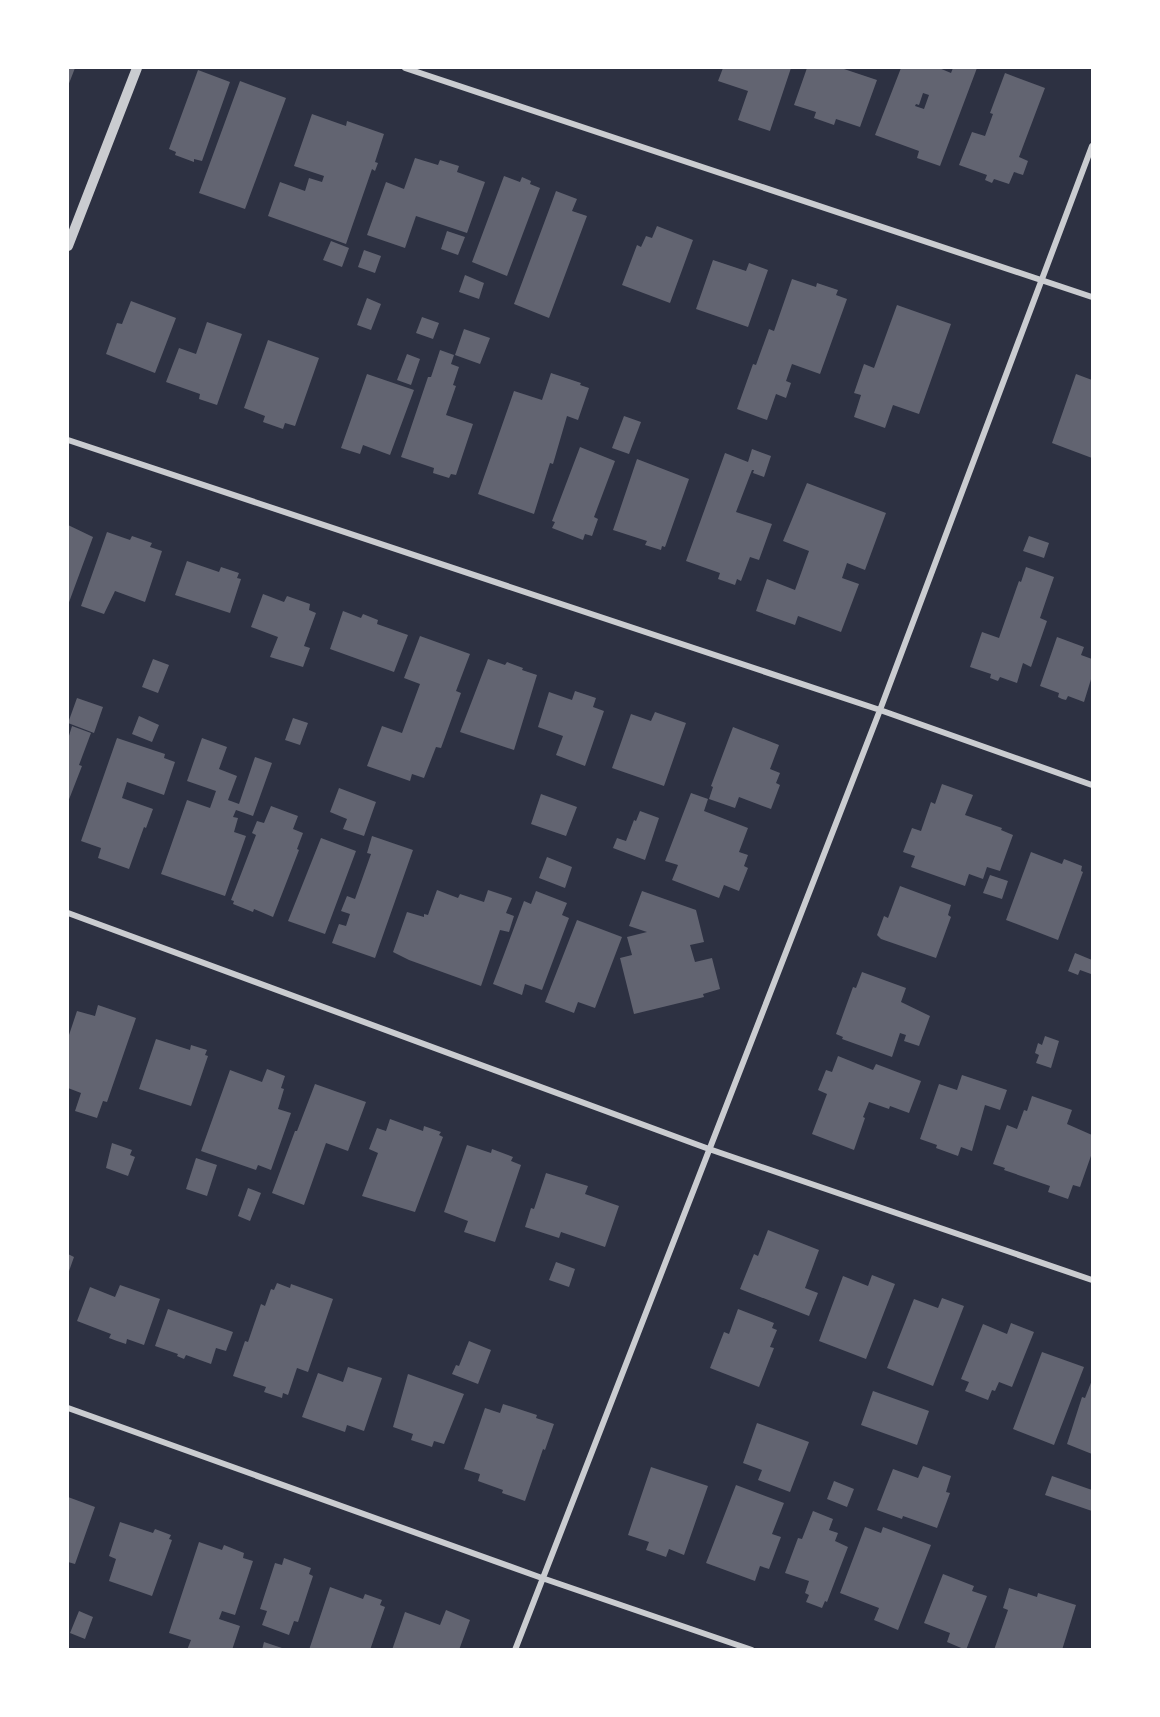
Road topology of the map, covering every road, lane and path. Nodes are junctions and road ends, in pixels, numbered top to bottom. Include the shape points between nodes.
1 (137, 68) edge
2 (405, 68) edge
3 (1092, 146) edge
4 (68, 246) edge
5 (1042, 280) junction
6 (1092, 297) edge
7 (68, 440) edge
8 (880, 710) junction
9 (1092, 785) edge
10 (68, 913) edge
11 (709, 1149) junction
12 (1092, 1280) edge
13 (68, 1408) edge
14 (542, 1578) junction
15 (515, 1650) edge
16 (752, 1650) edge

1 - 4 street
2 - 5 street
3 - 5 street
5 - 6 street
5 - 8 street
7 - 8 street
8 - 9 street
8 - 11 street
10 - 11 street
11 - 12 street
11 - 14 street
13 - 14 street
14 - 15 street
14 - 16 street

